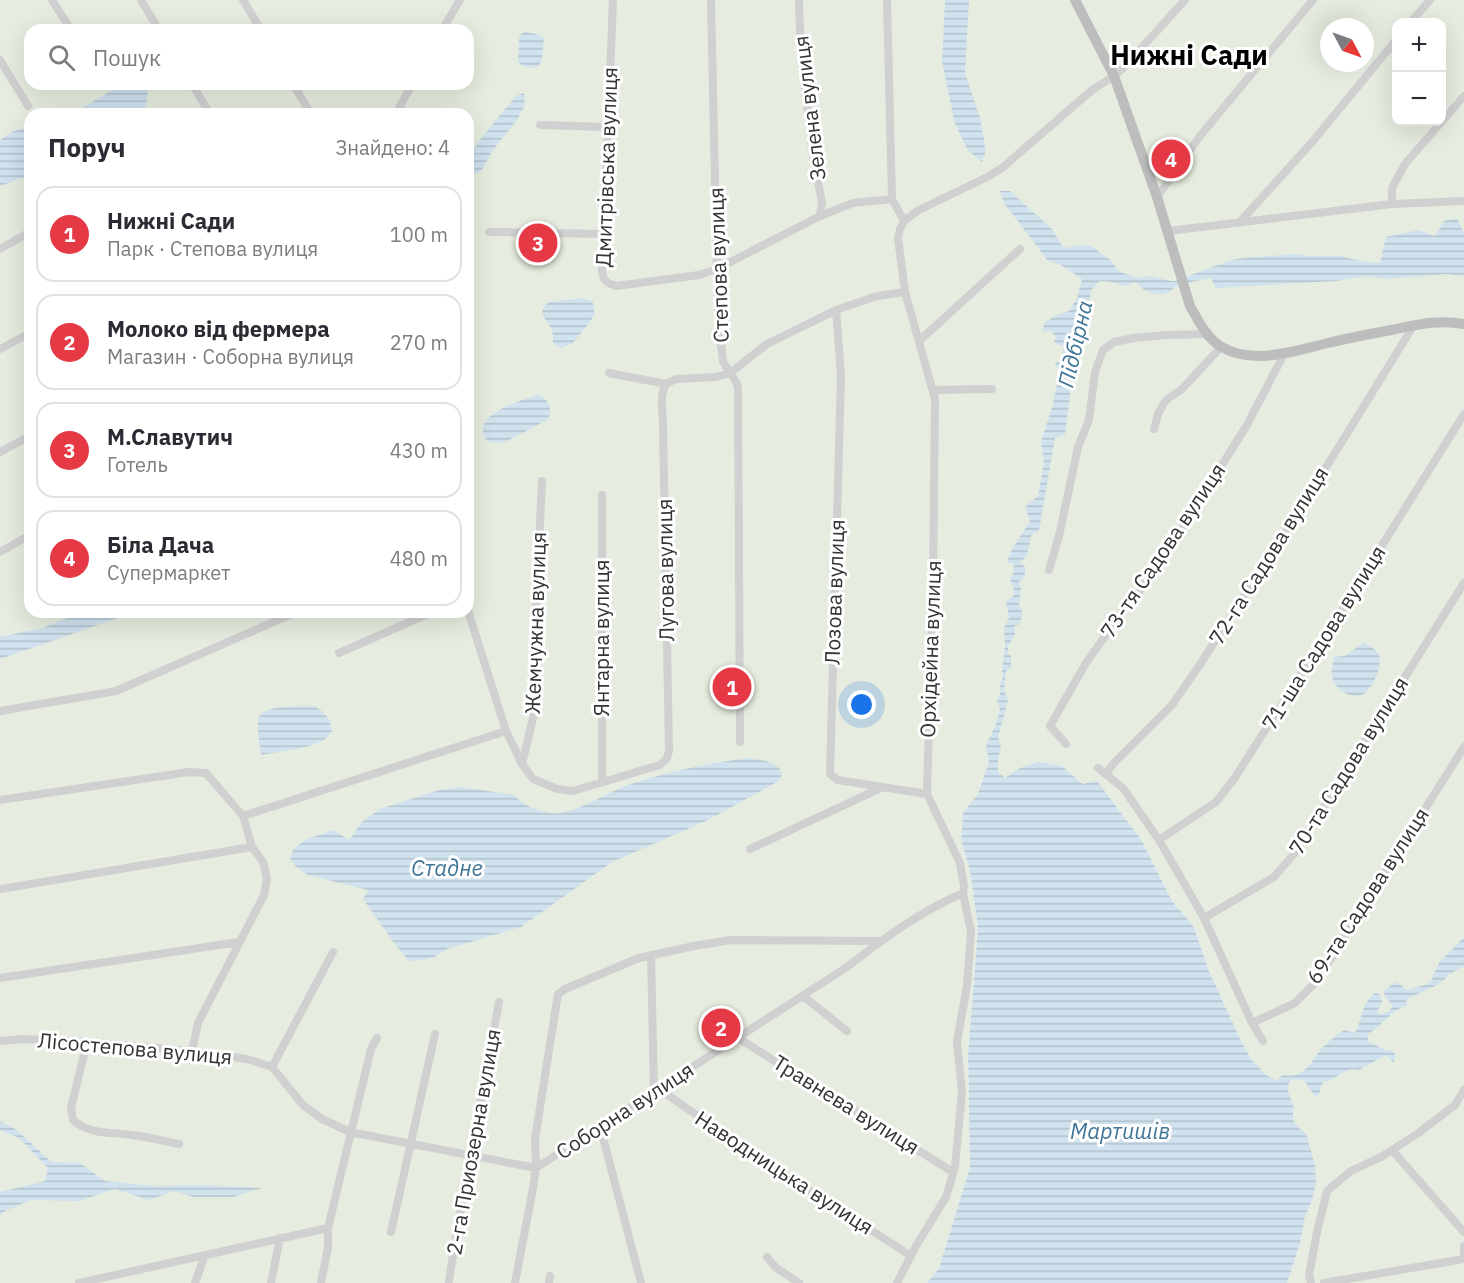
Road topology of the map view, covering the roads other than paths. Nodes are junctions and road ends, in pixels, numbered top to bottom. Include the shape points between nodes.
1 (52, 0) edge
2 (141, 0) edge
3 (243, 0) edge
4 (459, 0) edge
5 (613, 0) edge
6 (711, 0) edge
7 (799, 0) edge
8 (887, 0) edge
9 (1075, 0) edge
10 (1185, 0) edge
11 (1313, 0) edge
12 (1430, 0) edge
13 (1414, 18) edge
14 (67, 24) edge
15 (155, 24) edge
16 (257, 24) edge
17 (445, 24) edge
18 (1392, 45) edge
19 (0, 60) edge
20 (1114, 76) junction
21 (196, 90) edge
22 (297, 90) edge
23 (409, 90) edge
24 (1464, 96) edge
25 (28, 106) dead end
26 (206, 108) edge
27 (307, 108) edge
28 (399, 108) edge
29 (540, 125) dead end
30 (607, 127) junction
31 (1157, 197) junction
32 (892, 199) junction
33 (1464, 201) edge
34 (1392, 204) junction
35 (820, 216) junction
36 (904, 221) junction
37 (1239, 224) junction
38 (1168, 231) junction
39 (489, 232) dead end
40 (603, 234) junction
41 (24, 235) edge
42 (0, 249) edge
43 (1020, 249) dead end
44 (717, 269) junction
45 (905, 292) junction
46 (836, 310) junction
47 (1464, 324) edge
48 (1414, 325) junction
49 (1207, 334) junction
50 (24, 336) edge
51 (919, 341) junction
52 (1221, 347) junction
53 (0, 349) edge
54 (1284, 354) junction
55 (609, 373) dead end
56 (730, 373) junction
57 (666, 384) junction
58 (992, 388) dead end
59 (933, 390) junction
60 (1464, 414) edge
61 (1154, 429) dead end
62 (24, 439) edge
63 (0, 452) edge
64 (542, 481) dead end
65 (602, 495) dead end
66 (24, 538) edge
67 (0, 552) edge
68 (1049, 570) dead end
69 (1464, 583) edge
70 (282, 618) edge
71 (418, 618) edge
72 (470, 618) edge
73 (339, 653) dead end
74 (0, 711) edge
75 (506, 731) junction
76 (740, 742) dead end
77 (1066, 744) dead end
78 (1464, 747) edge
79 (522, 764) junction
80 (1098, 768) dead end
81 (1106, 773) junction
82 (602, 781) junction
83 (885, 786) junction
84 (927, 794) junction
85 (0, 800) edge
86 (243, 816) junction
87 (1159, 840) junction
88 (252, 847) junction
89 (750, 849) dead end
90 (0, 889) edge
91 (963, 893) junction
92 (1204, 918) junction
93 (880, 941) junction
94 (239, 942) junction
95 (333, 952) dead end
96 (651, 955) junction
97 (0, 978) edge
98 (803, 996) junction
99 (499, 1002) dead end
100 (1252, 1023) junction
101 (847, 1031) dead end
102 (435, 1034) dead end
103 (377, 1038) dead end
104 (738, 1038) junction
105 (0, 1041) edge
106 (1263, 1041) dead end
107 (87, 1042) junction
108 (192, 1051) junction
109 (272, 1067) junction
110 (656, 1090) junction
111 (1464, 1090) edge
112 (600, 1126) junction
113 (350, 1132) junction
114 (179, 1144) dead end
115 (411, 1144) junction
116 (1392, 1150) junction
117 (471, 1155) junction
118 (536, 1168) junction
119 (953, 1172) junction
120 (328, 1228) junction
121 (391, 1232) dead end
122 (1464, 1232) edge
123 (280, 1238) junction
124 (1464, 1246) edge
125 (205, 1255) junction
126 (911, 1256) junction
127 (767, 1257) dead end
128 (1464, 1259) edge
129 (123, 1273) junction
130 (449, 1281) dead end
131 (79, 1283) edge
132 (119, 1283) edge
133 (195, 1283) edge
134 (271, 1283) edge
135 (321, 1283) edge
136 (515, 1283) edge
137 (641, 1283) edge
138 (800, 1283) edge
139 (897, 1283) edge
140 (1311, 1283) edge
141 (1324, 1283) edge

1 - 14 street
2 - 15 street
3 - 16 street
4 - 17 street
5 - 30 street, Дмитрівська вулиця
6 - 44 street, Степова вулиця
7 - 35 street, Зелена вулиця via 801,55 822,202
8 - 32 street
9 - 20 street
10 - 20 street
11 - 31 street via 1200,136
12 - 13 street
18 - 37 street
19 - 25 street
20 - 31 street
20 - 36 street via 1092,90 1002,168
21 - 26 street
22 - 27 street
23 - 28 street
24 - 34 street via 1405,164 1392,188
29 - 30 street
30 - 40 street, Дмитрівська вулиця
31 - 38 street
32 - 35 street, Дмитрівська вулиця via 852,204
32 - 36 street
33 - 34 street
34 - 37 street
35 - 44 street, Дмитрівська вулиця
36 - 45 street, Орхідейна вулиця via 898,238
37 - 38 street
38 - 49 street via 1190,306
39 - 40 street
40 - 44 street, Дмитрівська вулиця via 602,272 609,284 699,275
41 - 42 street
43 - 51 street
44 - 56 street, Степова вулиця via 723,361
45 - 46 street
45 - 51 street, Орхідейна вулиця
46 - 56 street via 767,344
46 - 83 street, Лозова вулиця via 841,375 830,774 838,780
47 - 48 street via 1434,321
48 - 54 street
48 - 81 street, 72-га Садова вулиця via 1199,666 1172,705
49 - 52 street
49 - 68 street via 1134,338 1114,342 1103,350 1095,372 1089,420 1078,447
50 - 53 street
51 - 59 street, Орхідейна вулиця
52 - 54 street via 1246,355
52 - 61 street via 1164,403
54 - 77 street, 73-тя Садова вулиця via 1247,425 1176,538 1086,663 1050,726
55 - 57 street
56 - 57 street via 676,379
56 - 76 street, Степова вулиця via 738,387
57 - 82 street, Лугова вулиця via 662,396 669,751 660,765
58 - 59 street
59 - 84 street, Орхідейна вулиця
60 - 87 street, 71-ша Садова вулиця via 1234,779 1216,802
62 - 63 street
64 - 79 street, Жемчужна вулиця via 533,669 535,710
65 - 82 street, Янтарна вулиця
66 - 67 street
69 - 92 street, 70-та Садова вулиця via 1294,854 1274,877
70 - 74 street via 116,691
71 - 73 street
72 - 75 street
75 - 79 street
75 - 86 street
78 - 100 street, 69-та Садова вулиця via 1316,982 1295,1003
79 - 82 street via 533,779 557,789 573,790
80 - 81 street
81 - 87 street via 1123,788
83 - 84 street, Лозова вулиця
83 - 89 street
84 - 91 street, Орхідейна вулиця via 960,863
85 - 86 street via 189,772 206,773
86 - 88 street
87 - 92 street
88 - 90 street
88 - 94 street via 263,862 267,878 264,895
91 - 93 street, Соборна вулиця
91 - 119 street, Орхідейна вулиця via 971,932 957,1042 962,1092
92 - 100 street
93 - 96 street via 730,940
93 - 98 street, Соборна вулиця
94 - 97 street
94 - 108 street via 198,1023
95 - 109 street
96 - 110 street
96 - 118 street via 558,994 535,1139
98 - 101 street
98 - 104 street, Соборна вулиця
99 - 117 street, 2-га Приозерна вулиця
100 - 106 street
102 - 115 street
103 - 113 street via 371,1048
104 - 110 street, Соборна вулиця
104 - 119 street, Травнева вулиця
105 - 107 street, Лісостепова вулиця
107 - 108 street, Лісостепова вулиця
107 - 114 street via 71,1108 73,1120 89,1130
108 - 109 street, Лісостепова вулиця
109 - 113 street via 303,1105
110 - 112 street, Соборна вулиця
110 - 126 street, Наводницька вулиця
111 - 116 street via 1455,1105
112 - 118 street, Соборна вулиця
112 - 137 street
113 - 115 street, Соборна вулиця
113 - 120 street
115 - 117 street, Соборна вулиця
115 - 121 street
116 - 122 street
116 - 140 street via 1351,1172 1327,1191 1309,1275
117 - 118 street, Соборна вулиця
117 - 130 street, 2-га Приозерна вулиця
118 - 136 street
119 - 126 street, Орхідейна вулиця via 946,1197
120 - 123 street
120 - 135 street
123 - 125 street
123 - 134 street
124 - 128 street
125 - 129 street
125 - 133 street
126 - 139 street, Орхідейна вулиця
127 - 138 street
128 - 141 street
129 - 131 street
129 - 132 street

